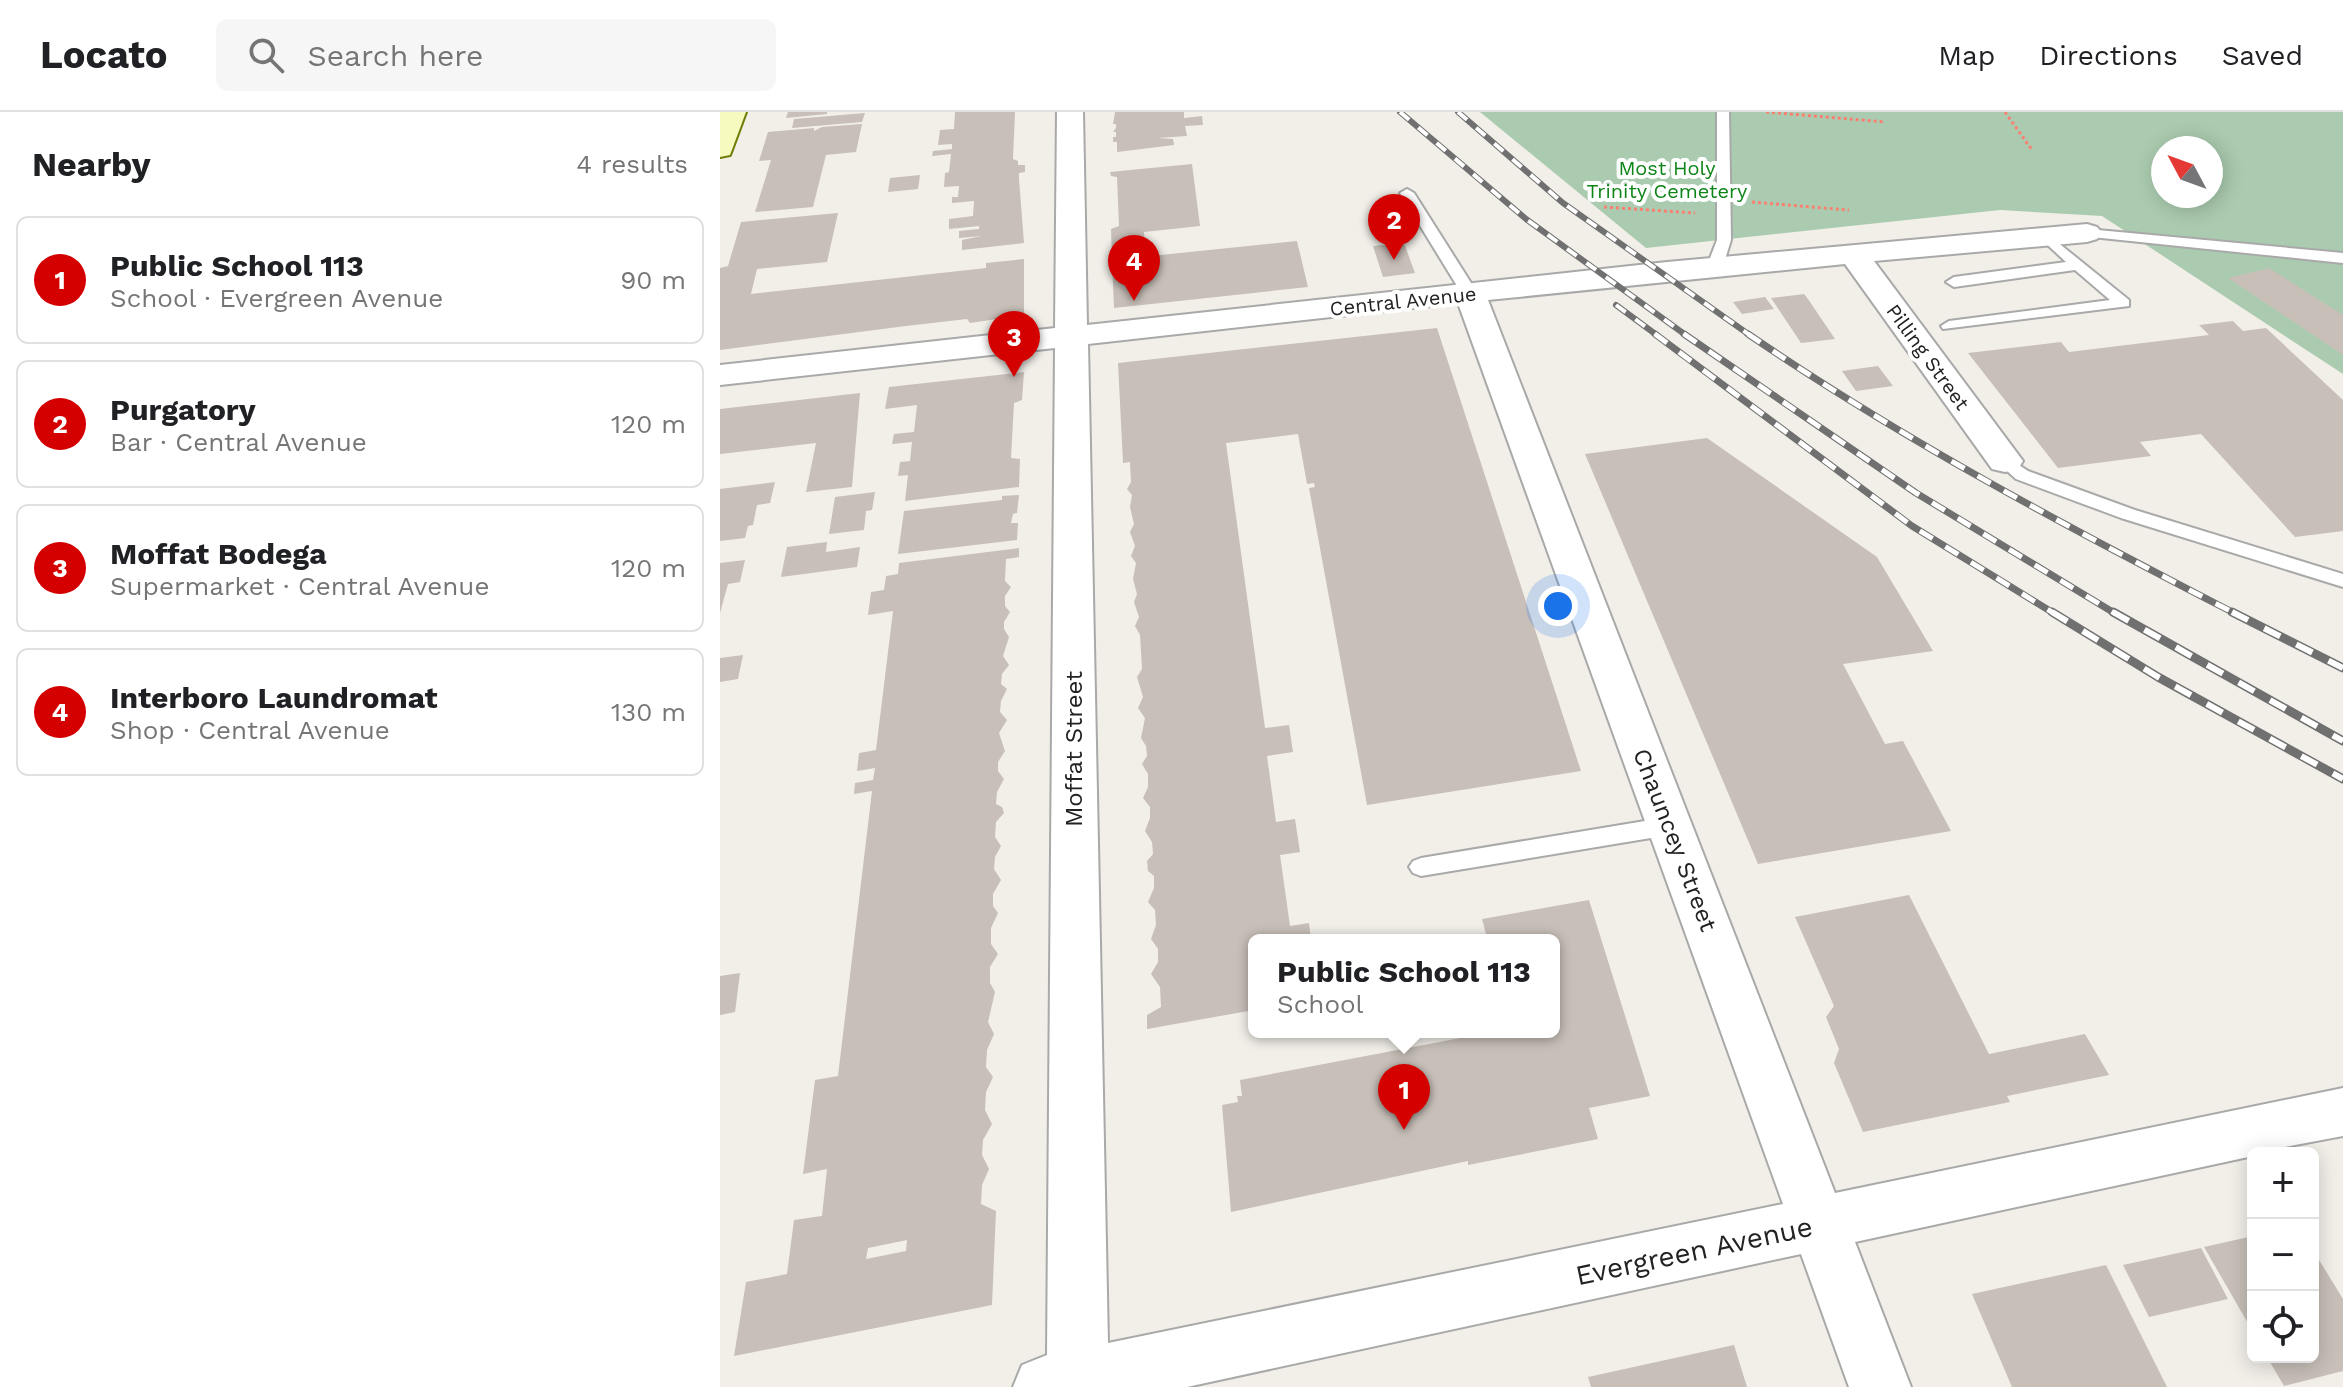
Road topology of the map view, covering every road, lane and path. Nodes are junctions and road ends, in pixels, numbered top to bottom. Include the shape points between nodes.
1 (733, 112) edge
2 (1070, 112) edge
3 (1723, 112) edge
4 (1766, 112) edge
5 (2005, 112) edge
6 (1885, 122) dead end
7 (720, 149) edge
8 (2032, 150) dead end
9 (1407, 193) dead end
10 (1723, 199) junction
11 (1604, 207) dead end
12 (1849, 210) dead end
13 (1723, 215) junction
14 (2087, 233) joint
15 (2046, 237) junction
16 (1852, 253) junction
17 (2343, 258) edge
18 (2078, 265) junction
19 (1715, 266) junction
20 (1954, 282) dead end
21 (1470, 294) junction
22 (1949, 326) dead end
23 (1072, 339) junction
24 (720, 375) edge
25 (2005, 461) joint
26 (2343, 581) edge
27 (1669, 826) junction
28 (1421, 867) dead end
29 (2343, 1112) edge
30 (1819, 1225) junction
31 (1067, 1385) edge
32 (1880, 1387) edge

1 - 7 main road
2 - 23 street, Moffat Street
3 - 10 lane
4 - 6 path
5 - 8 path
9 - 21 lane
10 - 12 path
10 - 13 lane
11 - 13 path
13 - 19 lane via 1724,240
14 - 15 street, Central Avenue
14 - 17 lane
15 - 16 street, Central Avenue
15 - 18 lane
16 - 19 street, Central Avenue
16 - 25 street, Pilling Street
18 - 20 lane
18 - 22 lane via 2123,303
19 - 21 street, Central Avenue
21 - 23 street, Central Avenue
21 - 27 street, Chauncey Street
23 - 24 street, Central Avenue
23 - 31 street, Moffat Street
25 - 26 lane via 2022,475 2128,514
27 - 28 lane
27 - 30 street, Chauncey Street
29 - 30 street, Evergreen Avenue
30 - 31 street, Evergreen Avenue
30 - 32 street, Chauncey Street

